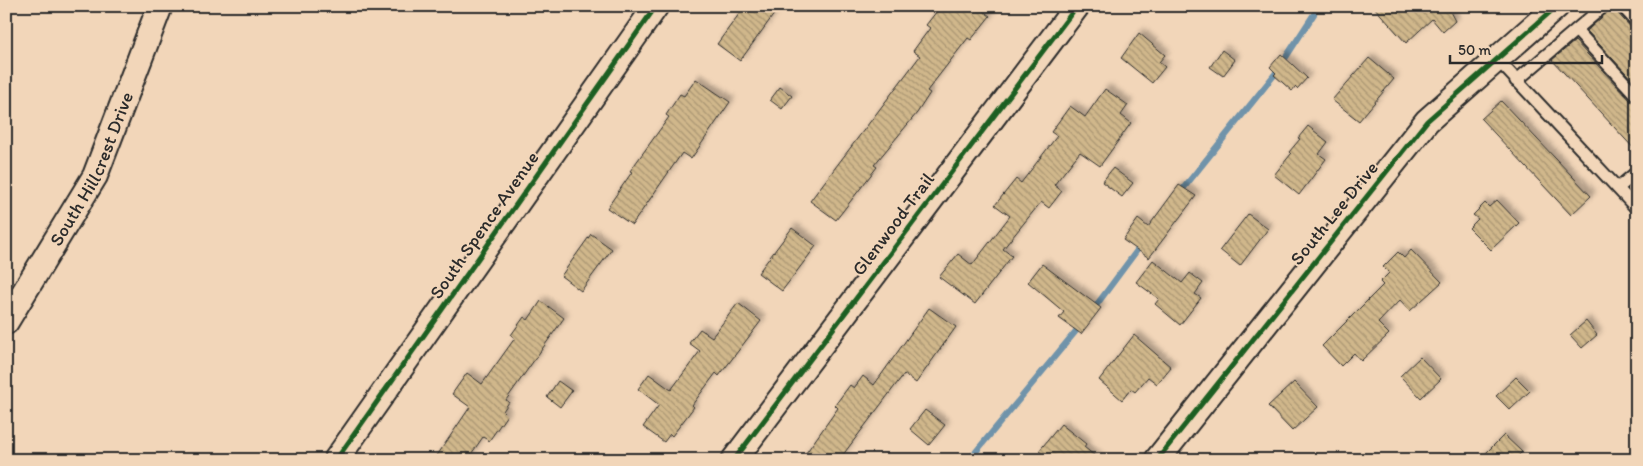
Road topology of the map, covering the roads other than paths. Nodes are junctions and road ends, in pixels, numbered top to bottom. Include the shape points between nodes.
1 (160, 6) edge
2 (656, 6) edge
3 (1077, 6) edge
4 (1557, 6) edge
5 (1604, 6) edge
6 (1622, 6) edge
7 (1637, 22) edge
8 (1576, 30) junction
9 (1496, 58) junction
10 (1516, 81) junction
11 (1637, 96) edge
12 (1637, 172) edge
13 (1618, 188) junction
14 (1637, 209) edge
15 (6, 322) edge
16 (1160, 458) edge
17 (336, 460) edge
18 (734, 460) edge

1 - 15 street, South Hillcrest Drive via 95,176
2 - 17 street, South Spence Avenue
3 - 18 street, Glenwood Trail
4 - 9 street, South Lee Drive
5 - 8 lane
6 - 7 lane
8 - 10 lane
8 - 11 lane
9 - 10 lane
9 - 16 street, South Lee Drive via 1427,121
10 - 13 lane
12 - 13 lane
13 - 14 lane

